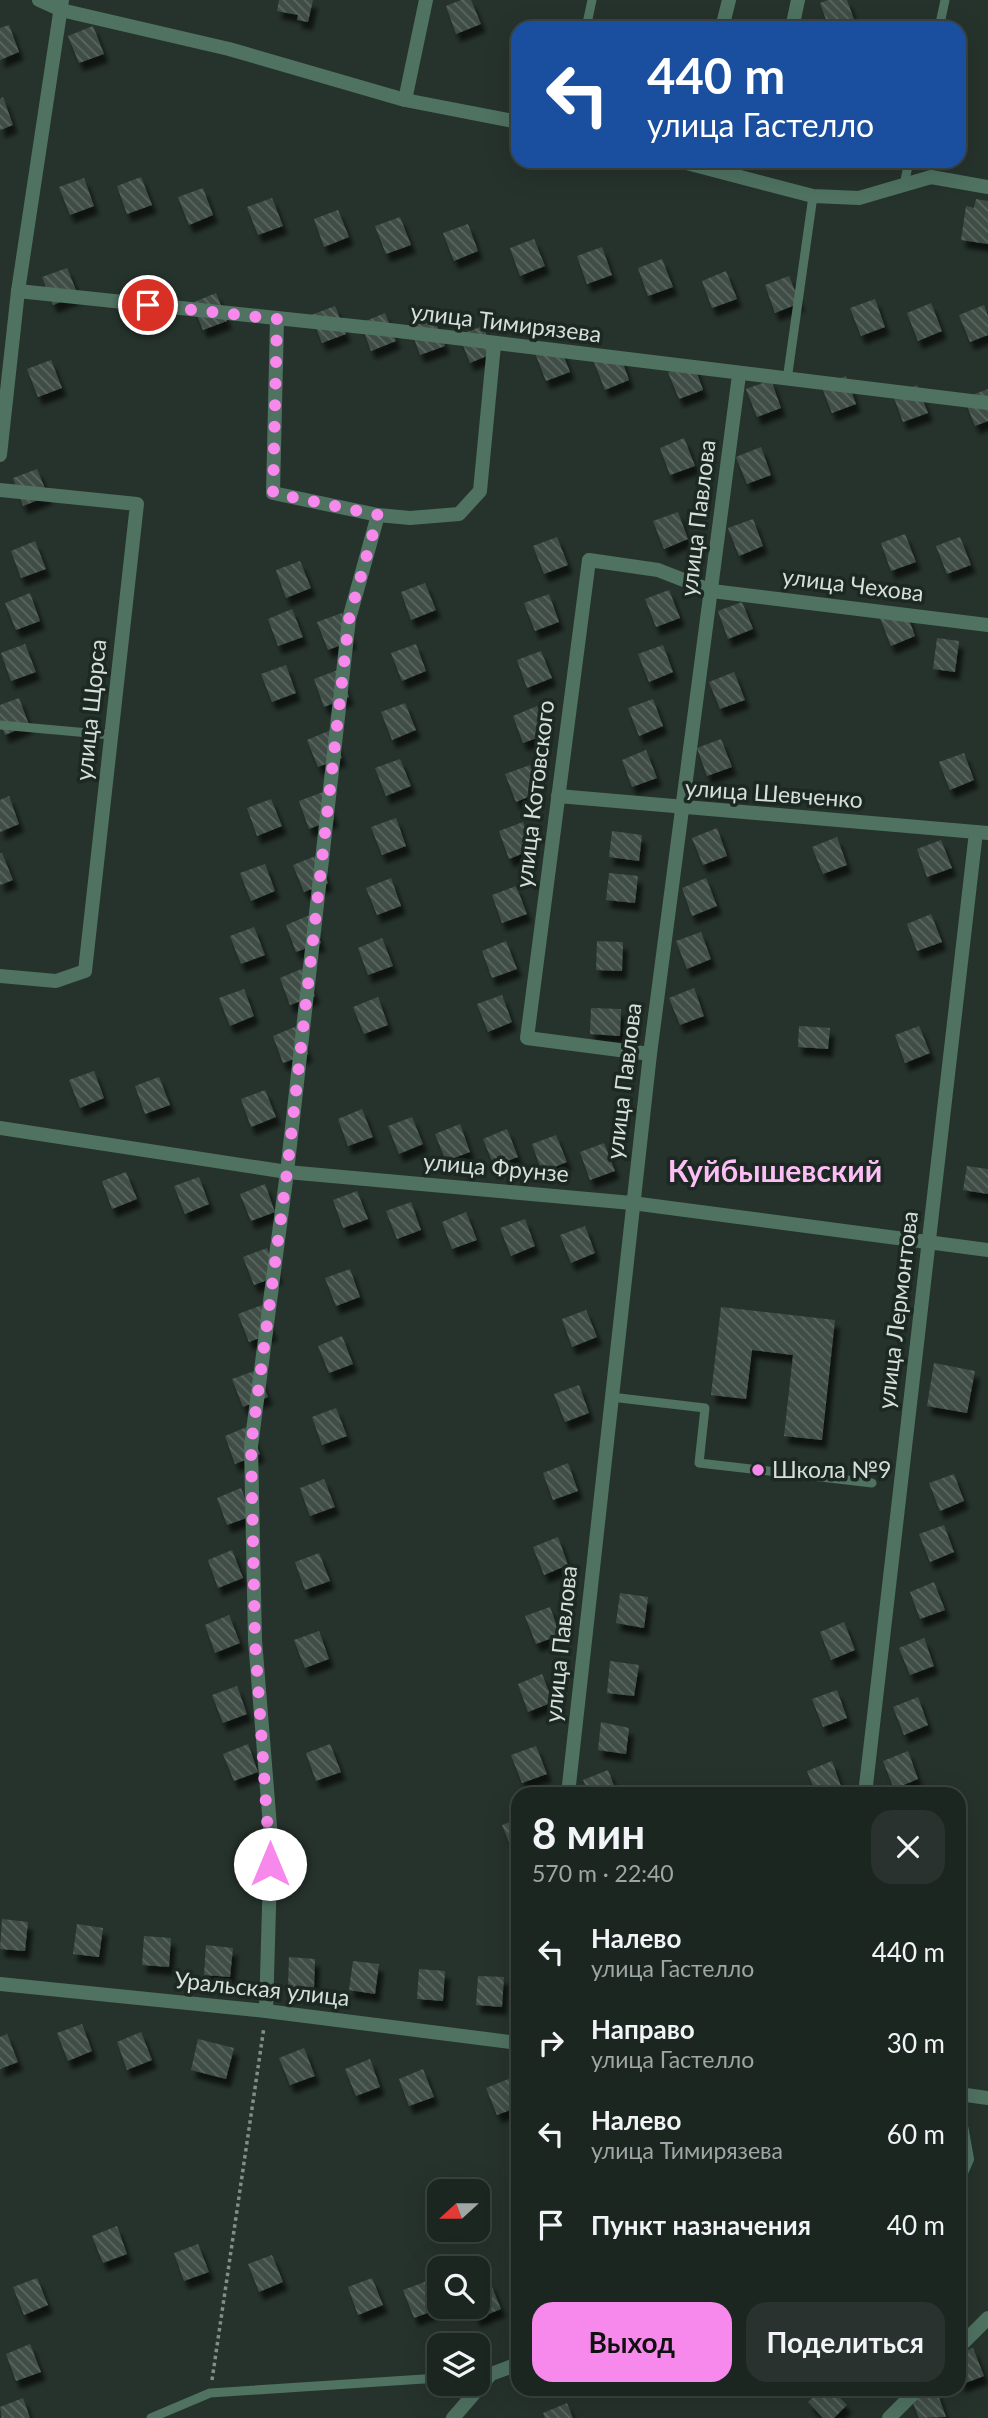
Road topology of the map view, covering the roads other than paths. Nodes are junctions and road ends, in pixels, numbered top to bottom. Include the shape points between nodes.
1 (39, 0) edge
2 (426, 0) edge
3 (592, 0) edge
4 (729, 0) edge
5 (798, 0) edge
6 (945, 0) edge
7 (62, 5) edge
8 (588, 21) edge
9 (724, 21) edge
10 (794, 21) edge
11 (940, 21) edge
12 (405, 100) junction
13 (511, 121) edge
14 (706, 168) edge
15 (908, 168) edge
16 (904, 185) junction
17 (988, 187) edge
18 (813, 196) junction
19 (18, 292) junction
20 (277, 319) junction
21 (494, 345) junction
22 (739, 375) junction
23 (787, 380) junction
24 (988, 403) edge
25 (0, 455) edge
26 (0, 490) edge
27 (378, 515) junction
28 (712, 591) junction
29 (988, 625) edge
30 (0, 724) edge
31 (111, 735) junction
32 (558, 796) junction
33 (682, 809) junction
34 (982, 833) edge
35 (0, 976) edge
36 (650, 1054) junction
37 (0, 1128) edge
38 (287, 1172) junction
39 (632, 1203) junction
40 (929, 1241) junction
41 (988, 1251) edge
42 (611, 1397) junction
43 (872, 1483) dead end
44 (569, 1787) edge
45 (866, 1787) edge
46 (0, 1984) edge
47 (266, 2011) junction
48 (511, 2042) edge
49 (966, 2095) edge
50 (988, 2098) edge
51 (988, 2318) edge
52 (966, 2340) edge
53 (511, 2366) edge
54 (490, 2372) edge
55 (427, 2379) edge
56 (468, 2396) edge
57 (911, 2396) edge
58 (151, 2418) edge
59 (453, 2418) edge
60 (889, 2418) edge

1 - 7 street
2 - 12 street
3 - 8 lane
4 - 9 street
5 - 10 street
6 - 11 lane
7 - 12 street
7 - 19 street
12 - 13 street
14 - 18 street
15 - 16 lane
16 - 17 street via 932,177
16 - 18 street via 859,198
18 - 23 lane
19 - 20 street, улица Тимирязева
19 - 25 street
20 - 21 street, улица Тимирязева
20 - 27 street via 273,493
21 - 22 street, улица Тимирязева
21 - 27 street via 480,491 459,514
22 - 23 street, улица Тимирязева
22 - 28 street, улица Павлова
23 - 24 street, улица Тимирязева
26 - 31 street, улица Щорса via 137,504
27 - 38 street via 349,619
28 - 29 street, улица Чехова
28 - 32 street, улица Котовского via 658,570 589,560
28 - 33 street, улица Павлова
30 - 31 lane
31 - 35 street, улица Щорса via 85,971 57,981
32 - 33 street, улица Шевченко
32 - 36 street, улица Котовского via 527,1038
33 - 34 street, улица Шевченко
33 - 36 street, улица Павлова
34 - 40 street, улица Лермонтова
36 - 39 street, улица Павлова
37 - 38 street, улица Фрунзе
38 - 39 street, улица Фрунзе
38 - 47 street via 251,1446 255,1640 271,1839
39 - 40 street, улица Фрунзе
39 - 42 street, улица Павлова
40 - 41 street, улица Фрунзе
40 - 45 street, улица Лермонтова
42 - 43 lane via 705,1408 699,1463
42 - 44 street, улица Павлова
46 - 47 street, Уральская улица
47 - 48 street, Уральская улица
49 - 50 street
51 - 52 street
53 - 54 street
55 - 58 lane via 210,2393
56 - 59 street
57 - 60 street

